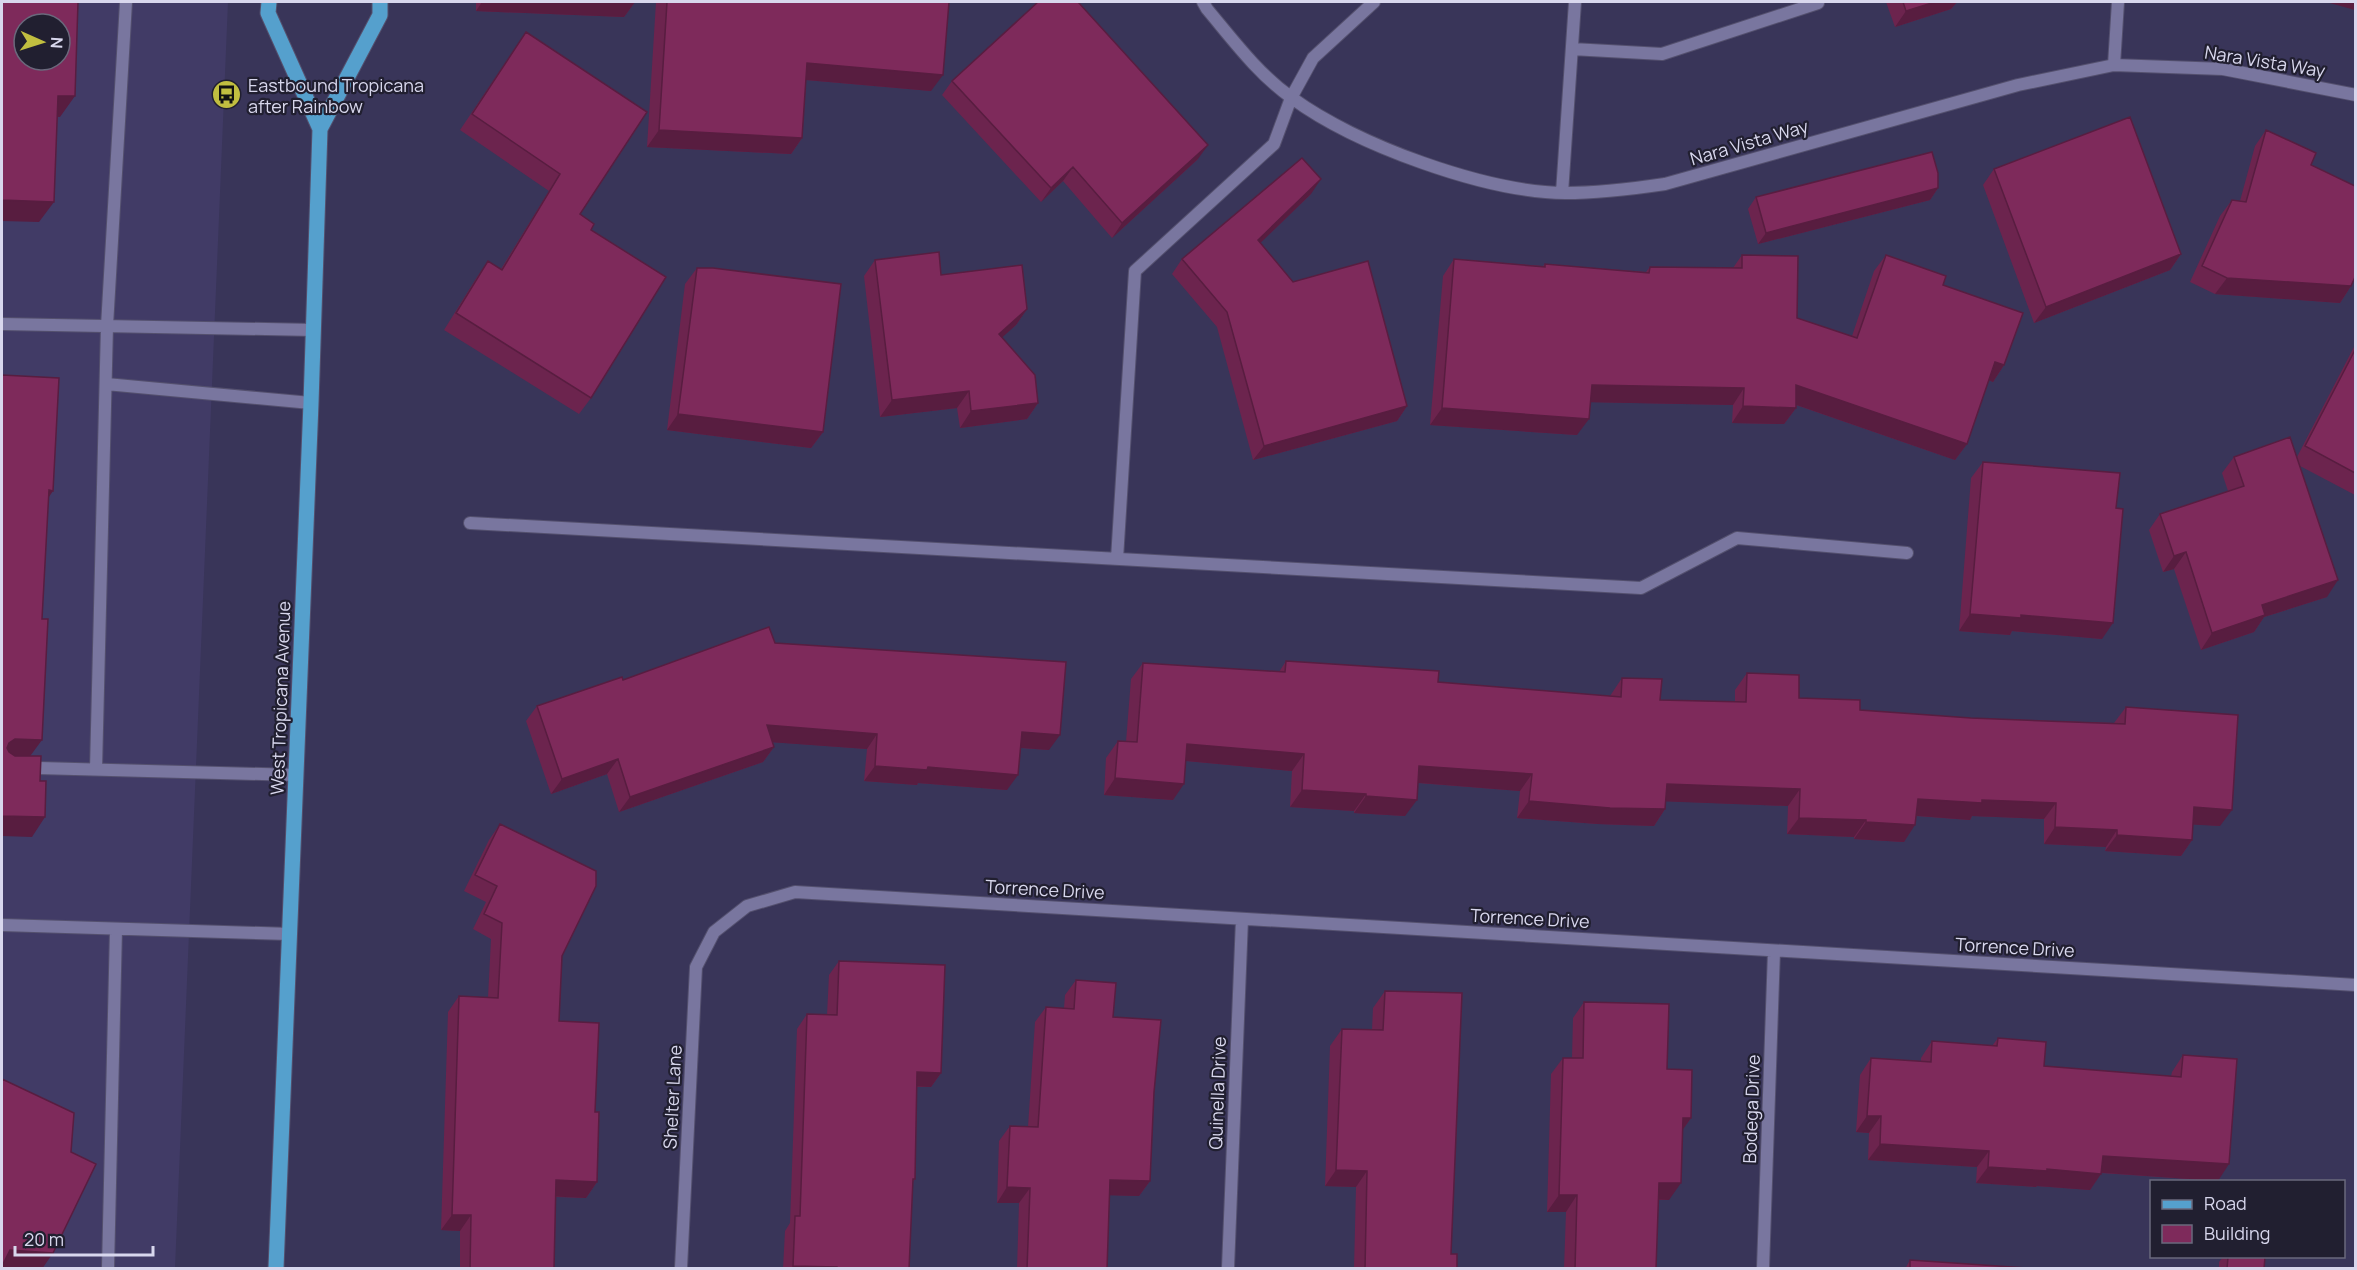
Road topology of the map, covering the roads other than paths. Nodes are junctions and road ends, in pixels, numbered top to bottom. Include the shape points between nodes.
1 (126, 2) edge
2 (269, 2) edge
3 (380, 2) edge
4 (1203, 2) edge
5 (1374, 2) edge
6 (1575, 2) edge
7 (2118, 2) edge
8 (1818, 3) edge
9 (1572, 49) junction
10 (2114, 65) junction
11 (2355, 95) edge
12 (1291, 98) junction
13 (320, 129) junction
14 (1562, 193) junction
15 (2, 324) edge
16 (107, 326) junction
17 (314, 330) junction
18 (106, 384) junction
19 (311, 403) junction
20 (470, 523) dead end
21 (1907, 554) dead end
22 (1118, 559) junction
23 (2, 767) edge
24 (96, 769) junction
25 (296, 775) junction
26 (1242, 919) junction
27 (2, 925) edge
28 (116, 929) junction
29 (714, 932) joint
30 (290, 934) junction
31 (1774, 951) junction
32 (2355, 986) edge
33 (108, 1269) edge
34 (276, 1269) edge
35 (681, 1269) edge
36 (1228, 1269) edge
37 (1763, 1269) edge

1 - 16 street
2 - 13 main road, West Tropicana Avenue via 268,13
3 - 13 main road, West Tropicana Avenue via 380,15
4 - 12 street, Nara Vista Way via 1257,68
5 - 12 street via 1313,58
6 - 9 street
7 - 10 street
8 - 9 street via 1662,54
9 - 14 street
10 - 11 street, Nara Vista Way via 2223,69
10 - 14 street, Nara Vista Way via 2018,85 1665,184 1611,192
12 - 14 street, Nara Vista Way via 1341,129 1426,164 1502,185
12 - 22 street via 1274,144 1135,271
13 - 17 main road, West Tropicana Avenue
15 - 16 street
16 - 17 street
16 - 18 street
17 - 19 main road, West Tropicana Avenue
18 - 19 street
18 - 24 street
19 - 25 main road, West Tropicana Avenue
20 - 22 street
21 - 22 street via 1737,538 1641,588
23 - 24 street
24 - 25 street
25 - 30 main road, West Tropicana Avenue
26 - 29 street, Torrence Drive via 795,892 747,906
26 - 31 street, Torrence Drive
26 - 36 street, Quinella Drive
27 - 28 street
28 - 30 street
28 - 33 street
29 - 35 street, Shelter Lane via 696,966
30 - 34 main road, West Tropicana Avenue
31 - 32 street, Torrence Drive
31 - 37 street, Bodega Drive

